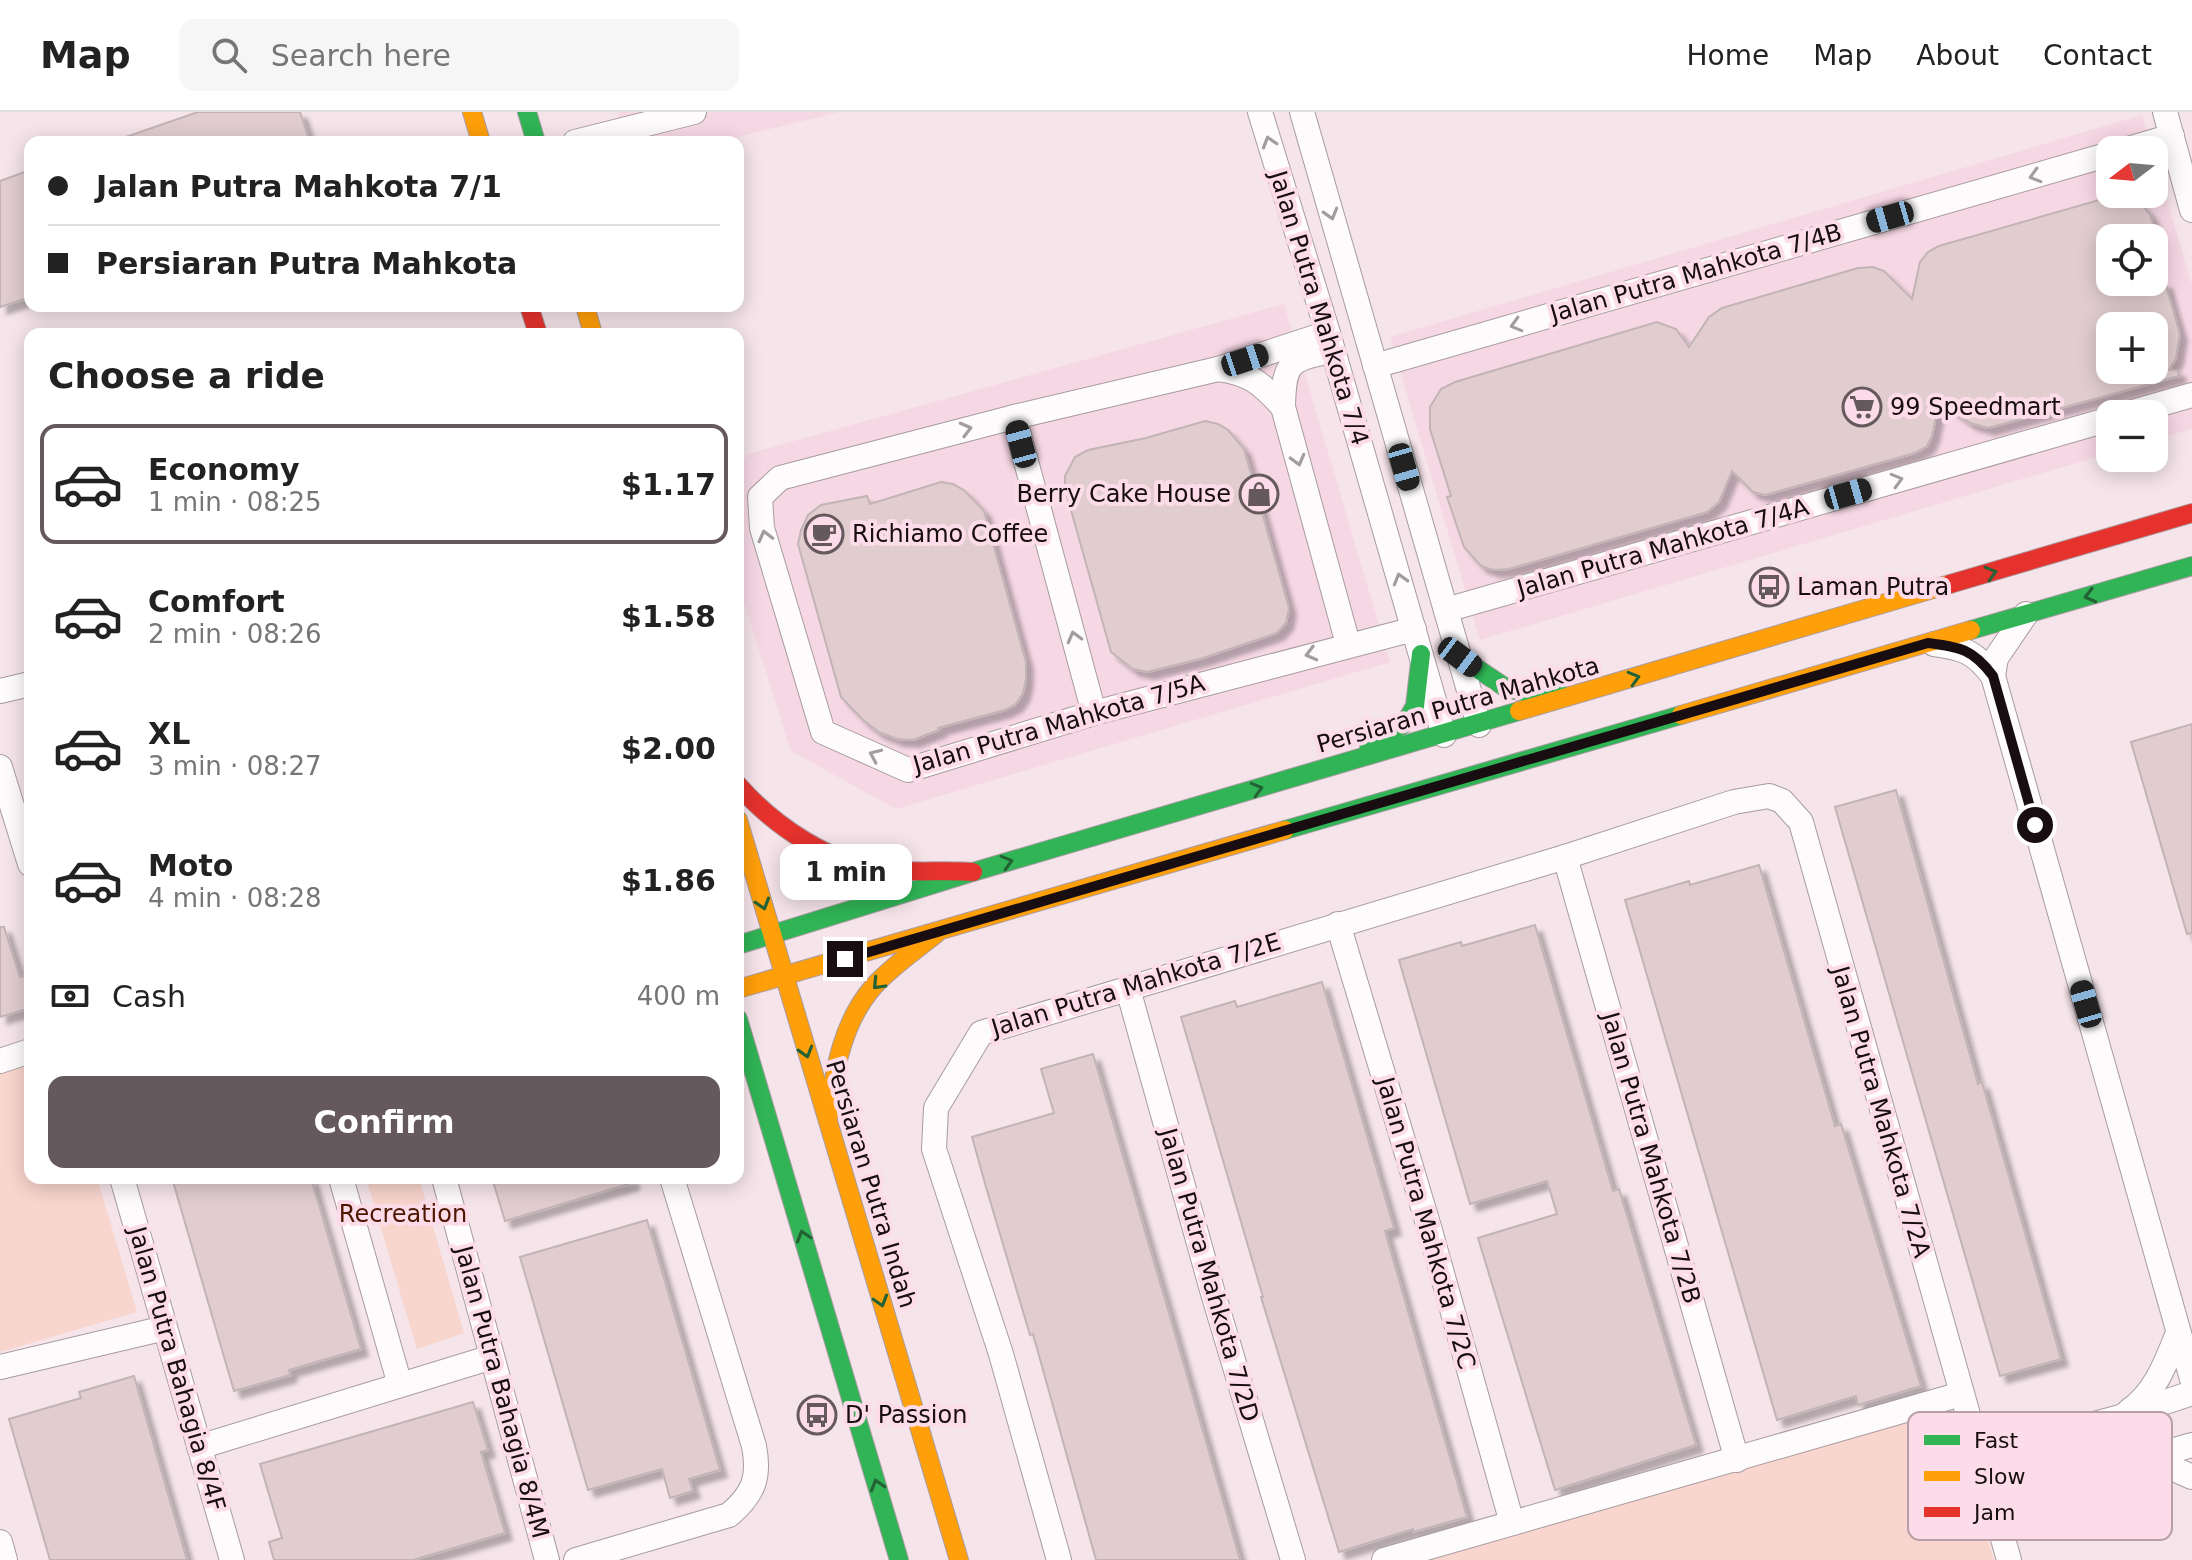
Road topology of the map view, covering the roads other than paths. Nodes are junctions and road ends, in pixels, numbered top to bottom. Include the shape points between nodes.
1 (472, 112) edge
2 (527, 112) edge
3 (694, 112) edge
4 (1260, 112) edge
5 (1302, 112) edge
6 (2165, 112) edge
7 (640, 118) edge
8 (479, 136) edge
9 (534, 136) edge
10 (591, 136) edge
11 (2172, 136) junction
12 (2168, 137) edge
13 (2096, 158) edge
14 (2192, 210) edge
15 (1331, 342) junction
16 (1375, 366) junction
17 (1218, 369) junction
18 (2192, 395) edge
19 (2168, 402) edge
20 (1283, 407) junction
21 (1014, 417) junction
22 (2096, 423) edge
23 (2192, 506) edge
24 (2183, 516) edge
25 (2192, 557) edge
26 (2192, 566) edge
27 (2164, 574) junction
28 (1446, 610) junction
29 (2026, 614) junction
30 (1414, 629) junction
31 (1928, 643) junction
32 (1348, 644) junction
33 (1421, 654) junction
34 (1460, 657) junction
35 (1993, 676) junction
36 (24, 685) edge
37 (0, 691) edge
38 (1582, 694) junction
39 (1094, 713) junction
40 (1464, 735) junction
41 (1599, 740) junction
42 (1513, 745) dead end
43 (1350, 762) junction
44 (1449, 763) dead end
45 (0, 767) edge
46 (744, 792) edge
47 (1734, 802) joint
48 (1345, 814) junction
49 (744, 840) edge
50 (24, 845) edge
51 (1565, 857) junction
52 (973, 872) junction
53 (1338, 924) junction
54 (937, 933) junction
55 (772, 934) junction
56 (744, 943) edge
57 (784, 977) junction
58 (744, 987) edge
59 (1128, 989) junction
60 (744, 1039) edge
61 (24, 1053) edge
62 (0, 1061) edge
63 (828, 1126) junction
64 (124, 1184) edge
65 (343, 1184) edge
66 (446, 1184) edge
67 (674, 1184) edge
68 (165, 1328) junction
69 (2185, 1338) edge
70 (492, 1357) junction
71 (0, 1367) edge
72 (2192, 1379) edge
73 (400, 1385) junction
74 (2192, 1393) edge
75 (1961, 1394) junction
76 (1966, 1412) edge
77 (2126, 1412) edge
78 (2135, 1412) edge
79 (2192, 1445) edge
80 (199, 1447) junction
81 (2172, 1451) edge
82 (1737, 1460) junction
83 (2172, 1468) edge
84 (2192, 1477) edge
85 (1512, 1523) junction
86 (2003, 1540) edge
87 (0, 1542) edge
88 (5, 1560) edge
89 (232, 1560) edge
90 (547, 1560) edge
91 (576, 1560) edge
92 (898, 1560) edge
93 (959, 1560) edge
94 (1059, 1560) edge
95 (1293, 1560) edge
96 (1384, 1560) edge
97 (2009, 1560) edge

1 - 8 street
2 - 9 street
3 - 7 street
15 -> 4 street, Jalan Putra Mahkota 7/4
5 -> 16 street, Jalan Putra Mahkota 7/4
6 - 11 street
7 - 10 street
11 - 12 street
11 - 14 street
13 -> 16 street, Jalan Putra Mahkota 7/4B
15 - 17 street, Jalan Putra Mahkota 7/5A
15 - 20 street via 1289,368
30 -> 15 street, Jalan Putra Mahkota 7/4
16 - 28 street, Jalan Putra Mahkota 7/4
17 - 20 street via 1260,382
17 - 21 street, Jalan Putra Mahkota 7/5A
18 - 19 street
20 -> 32 street
39 -> 21 street
39 -> 21 street, Jalan Putra Mahkota 7/5A via 908,770 823,732 762,528 760,497 780,478
28 -> 22 street, Jalan Putra Mahkota 7/4A
23 - 24 street, Persiaran Putra Mahkota
38 -> 24 street, Persiaran Putra Mahkota
25 - 27 street
26 - 27 street
27 -> 29 street
28 - 34 street, Jalan Putra Mahkota 7/4
29 - 31 street
29 - 35 street via 1996,658
30 - 32 street, Jalan Putra Mahkota 7/5A
30 - 33 street, Jalan Putra Mahkota 7/4
31 - 35 street via 1969,652
31 - 41 street
32 -> 39 street, Jalan Putra Mahkota 7/5A
33 - 40 street, Jalan Putra Mahkota 7/4
33 - 43 street via 1415,706 1405,723
34 - 38 street via 1508,688
34 - 40 street, Jalan Putra Mahkota 7/4
35 - 69 street
36 - 37 street
38 - 40 street, Persiaran Putra Mahkota
40 - 43 street, Persiaran Putra Mahkota
41 - 42 street via 1584,733
41 - 48 street
52 -> 43 street, Persiaran Putra Mahkota
44 - 48 street via 1379,791
45 - 50 street
46 - 52 street via 786,829 872,868
47 - 51 street, Jalan Putra Mahkota 7/2E
47 - 75 street, Jalan Putra Mahkota 7/2A via 1769,796 1782,801 1801,822
48 - 54 street
49 -> 55 street, Persiaran Putra Indah
51 - 53 street, Jalan Putra Mahkota 7/2E
51 - 82 street, Jalan Putra Mahkota 7/2B
52 - 55 street, Persiaran Putra Mahkota
53 - 59 street, Jalan Putra Mahkota 7/2E
53 - 85 street, Jalan Putra Mahkota 7/2C
54 - 57 street
54 -> 63 street via 873,987 858,1011 832,1081
55 - 56 street, Persiaran Putra Mahkota
55 - 57 street, Persiaran Putra Indah
57 - 58 street
57 -> 63 street, Persiaran Putra Indah
59 - 94 street, Jalan Putra Mahkota 7/2E via 981,1033 936,1108 934,1149 1001,1354
59 - 95 street, Jalan Putra Mahkota 7/2D
92 -> 60 street
61 - 62 street
63 -> 93 street, Persiaran Putra Indah
64 - 68 street, Jalan Putra Bahagia 8/4F
65 - 73 street
66 - 70 street, Jalan Putra Bahagia 8/4M
67 - 91 street via 758,1469 744,1502 729,1515
68 - 71 street
68 - 80 street, Jalan Putra Bahagia 8/4F
69 - 72 street
69 - 77 street via 2146,1397
70 - 73 street
70 - 90 street, Jalan Putra Bahagia 8/4M
73 - 80 street
74 - 78 street
75 - 76 street, Jalan Putra Mahkota 7/2A
75 - 82 street
79 - 81 street
80 - 89 street, Jalan Putra Bahagia 8/4F
82 - 85 street
83 - 84 street
85 - 96 street
86 - 97 street, Jalan Putra Mahkota 7/2A
87 - 88 street

